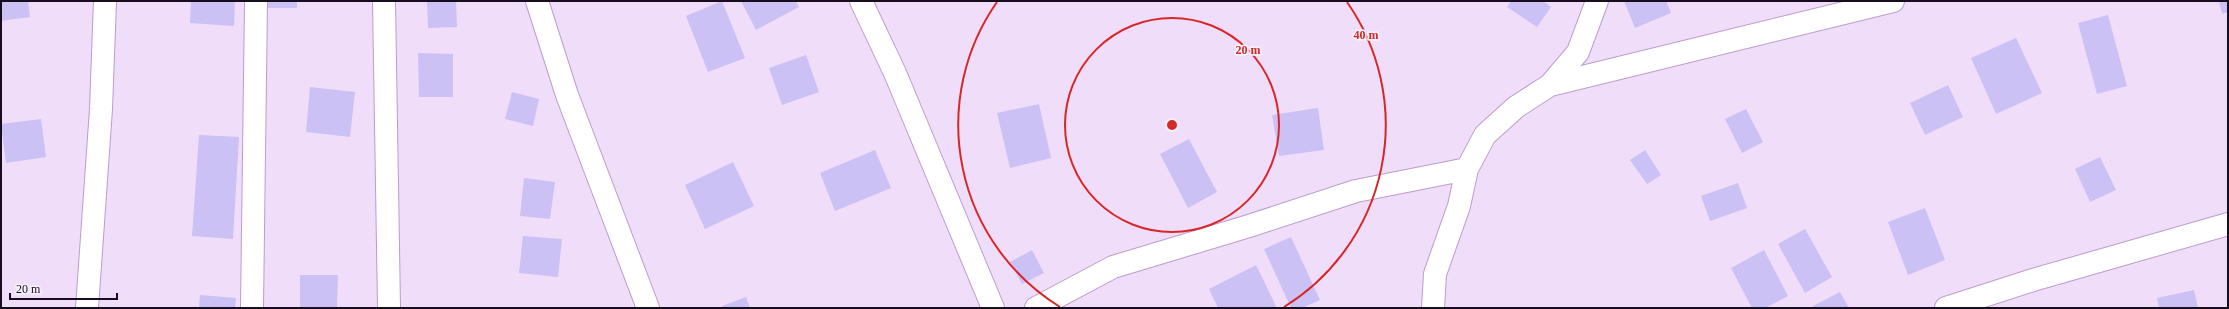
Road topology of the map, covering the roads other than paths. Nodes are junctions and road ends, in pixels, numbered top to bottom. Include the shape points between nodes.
1 (105, 1) edge
2 (256, 1) edge
3 (384, 1) edge
4 (537, 1) edge
5 (861, 1) edge
6 (1597, 1) edge
7 (1892, 1) edge
8 (1550, 85) junction
9 (1467, 170) junction
10 (2228, 224) edge
11 (87, 308) edge
12 (252, 308) edge
13 (389, 308) edge
14 (648, 308) edge
15 (993, 308) edge
16 (1036, 308) edge
17 (1433, 308) edge
18 (1946, 308) edge

1 - 11 street via 101,109
2 - 12 street
3 - 13 street
4 - 14 street via 567,95
5 - 15 street via 895,73
6 - 8 street via 1578,52
7 - 8 street
8 - 9 street via 1516,107 1485,135
9 - 16 street via 1356,191 1113,267
9 - 17 street via 1459,206 1435,274
10 - 18 street

